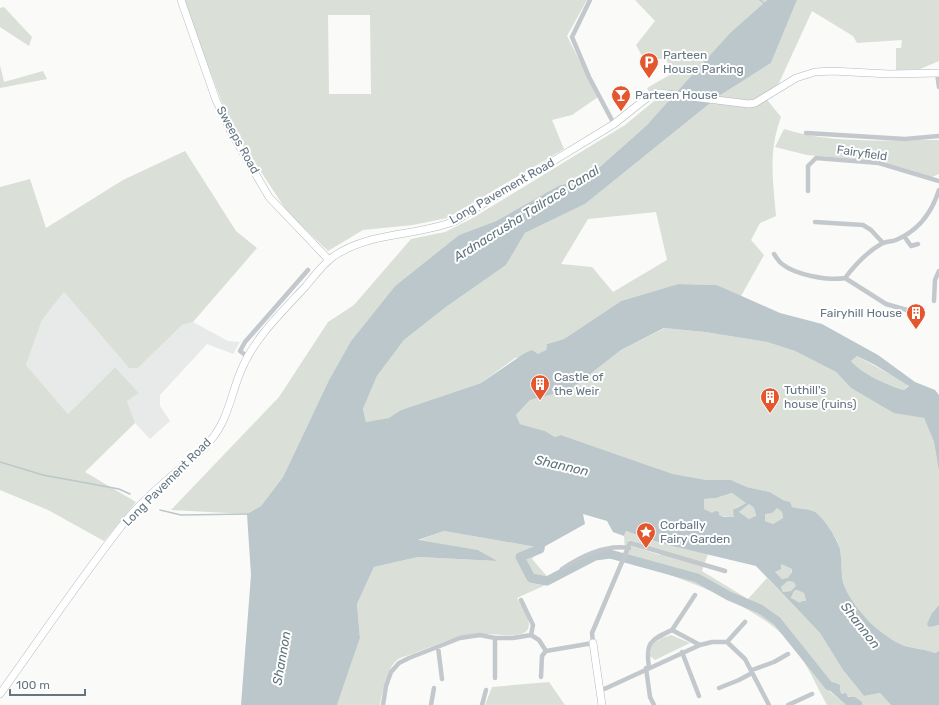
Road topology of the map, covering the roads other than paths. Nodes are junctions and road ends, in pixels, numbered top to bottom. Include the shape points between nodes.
1 (181, 0) edge
2 (590, 0) edge
3 (938, 73) edge
4 (939, 87) edge
5 (614, 124) junction
6 (806, 133) dead end
7 (939, 136) edge
8 (939, 181) edge
9 (939, 190) edge
10 (808, 191) dead end
11 (815, 222) dead end
12 (904, 236) junction
13 (883, 243) junction
14 (918, 244) dead end
15 (774, 254) dead end
16 (329, 260) junction
17 (308, 270) dead end
18 (939, 271) edge
19 (845, 278) junction
20 (934, 301) dead end
21 (906, 310) dead end
22 (248, 357) junction
23 (629, 548) junction
24 (562, 569) dead end
25 (725, 572) dead end
26 (695, 595) dead end
27 (521, 600) dead end
28 (745, 622) dead end
29 (672, 630) junction
30 (531, 635) junction
31 (495, 638) junction
32 (727, 642) junction
33 (593, 643) junction
34 (700, 645) junction
35 (438, 647) junction
36 (546, 651) junction
37 (682, 652) junction
38 (788, 654) dead end
39 (647, 668) junction
40 (752, 672) junction
41 (541, 677) dead end
42 (494, 678) dead end
43 (442, 679) dead end
44 (434, 688) dead end
45 (719, 688) dead end
46 (486, 690) dead end
47 (600, 691) junction
48 (0, 694) edge
49 (812, 694) dead end
50 (699, 696) dead end
51 (383, 705) edge
52 (431, 705) edge
53 (482, 705) edge
54 (602, 705) edge
55 (654, 705) edge
56 (769, 705) edge
57 (788, 705) edge

1 - 16 main road, Sweeps Road via 216,100 231,132 269,197
2 - 5 street via 572,37 589,77
3 - 4 street
3 - 5 main road, Long Pavement Road via 815,72 786,83 754,103 741,104 659,93 648,97
5 - 16 main road, Long Pavement Road via 454,221 418,232 365,240
6 - 7 street, Fairyfield via 905,139
8 - 10 street, Fairyfield via 879,163 816,158 808,166
9 - 12 street via 924,220
11 - 13 street via 862,225 871,230
12 - 13 street
12 - 14 street via 911,246
13 - 19 street via 860,260
15 - 19 street via 781,264 806,274 831,279
16 - 22 main road, Long Pavement Road via 269,328
17 - 22 street via 245,342 240,351
18 - 20 street via 935,280
19 - 21 street via 886,304
22 - 48 main road, Long Pavement Road via 223,422 210,442 157,489 124,523
23 - 24 street via 598,551
23 - 25 street via 630,543
23 - 33 street via 592,633
26 - 29 street
27 - 30 street via 533,625
28 - 32 street
29 - 34 street
29 - 39 street via 649,644 646,652
30 - 31 street
30 - 36 street via 539,640
31 - 35 street via 480,635 460,638
31 - 42 street
32 - 34 street
32 - 40 street via 744,659
33 - 36 street
33 - 47 main road
34 - 37 street
35 - 43 street
35 - 51 street via 399,663 391,672
36 - 41 street via 542,656
37 - 39 street
37 - 50 street
38 - 40 street
39 - 47 street
39 - 55 street via 650,697
40 - 45 street
40 - 56 street
44 - 52 street
46 - 53 street
47 - 54 main road
49 - 57 street

